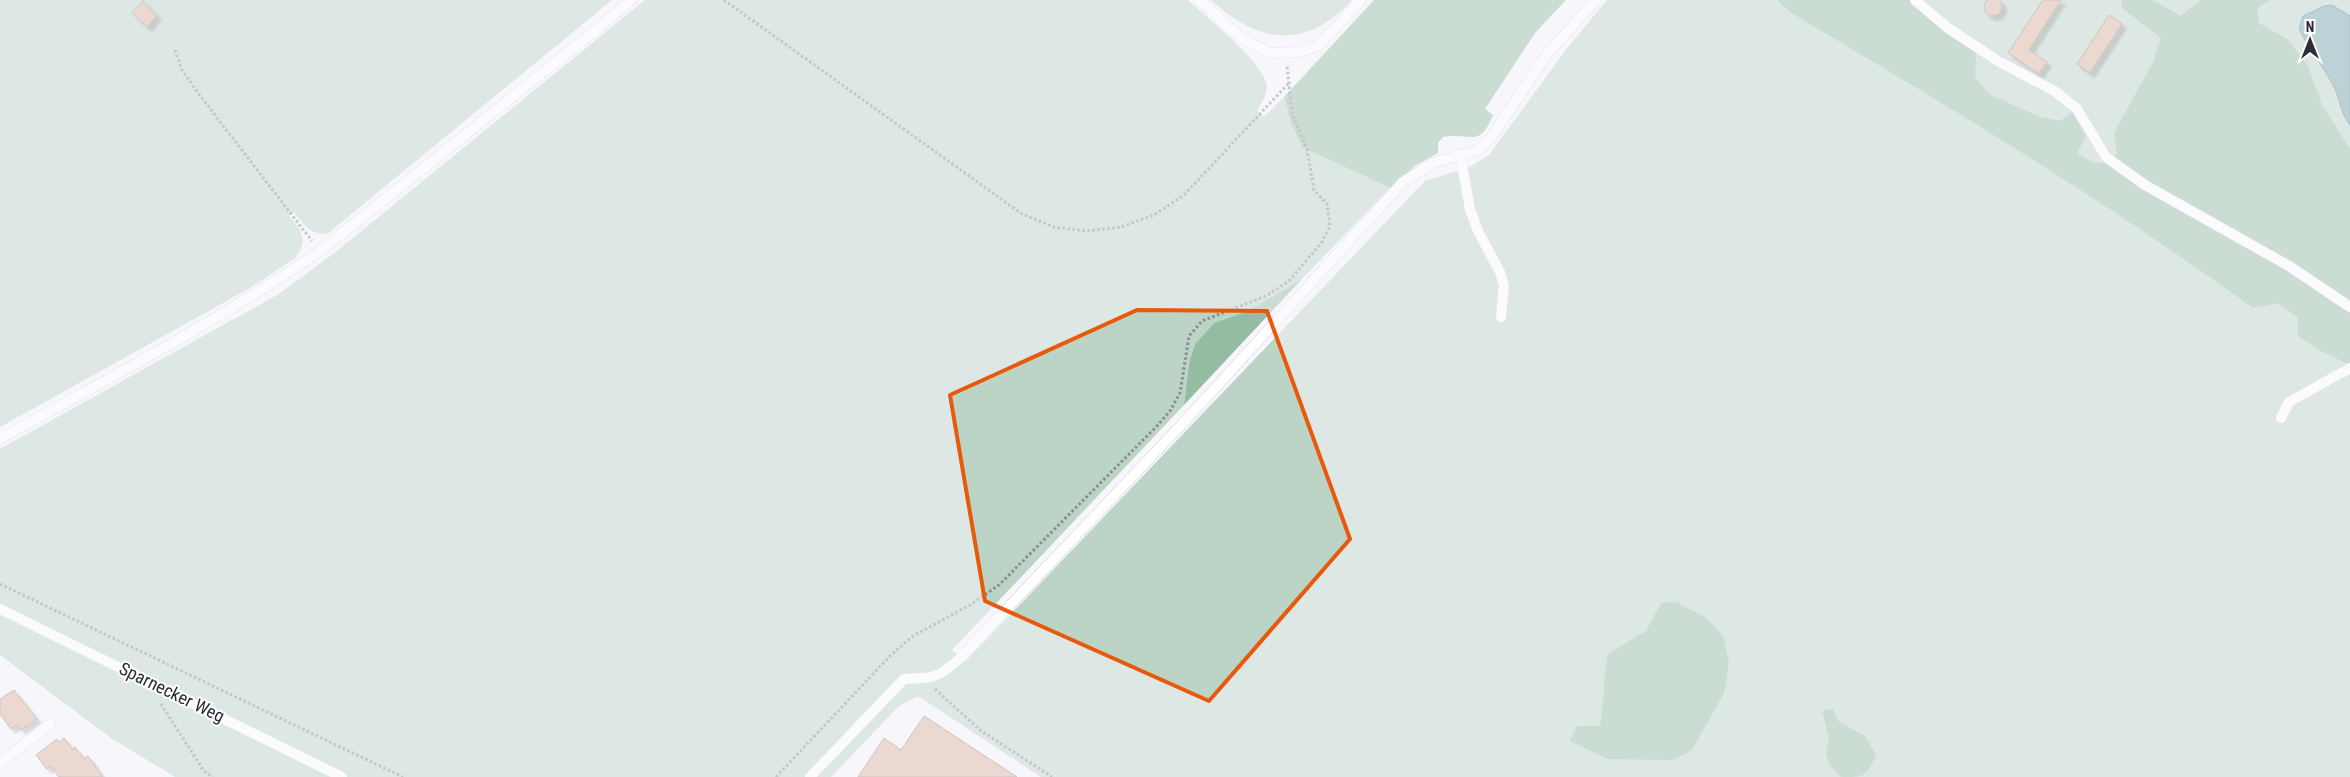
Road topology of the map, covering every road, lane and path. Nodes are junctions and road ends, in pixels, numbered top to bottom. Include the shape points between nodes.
1 (631, 0) edge
2 (724, 0) edge
3 (1200, 0) edge
4 (1361, 0) edge
5 (1596, 0) edge
6 (1914, 0) edge
7 (175, 50) dead end
8 (1287, 53) junction
9 (1288, 83) junction
10 (1460, 154) junction
11 (320, 251) junction
12 (2350, 307) edge
13 (1501, 317) dead end
14 (2350, 368) edge
15 (2281, 418) dead end
16 (0, 439) edge
17 (0, 584) edge
18 (0, 609) edge
19 (932, 678) junction
20 (159, 702) dead end
21 (50, 724) dead end
22 (0, 763) edge
23 (213, 777) edge
24 (342, 777) edge
25 (403, 777) edge
26 (776, 777) edge
27 (810, 777) edge
28 (1052, 777) edge

1 - 11 lane
2 - 9 path via 1022,214 1054,227 1087,231 1121,227 1154,215 1184,195
3 - 8 lane via 1240,37 1270,53
4 - 8 lane via 1319,45
5 - 10 lane via 1548,53 1491,138 1478,150
6 - 12 lane via 1991,57 2056,92 2076,110 2106,157 2145,185 2290,266
7 - 11 path via 182,70
8 - 9 path
9 - 26 path via 1292,113 1307,149 1314,190 1327,204 1330,226 1322,242 1288,281 1266,296 1202,321 1189,336 1180,393 1156,427 999,585 913,636 889,657
10 - 13 lane via 1470,210 1504,286
10 - 19 lane via 1433,163 1403,182 1178,428 960,657 945,672
11 - 16 lane via 219,316
14 - 15 lane via 2289,402
17 - 25 path
18 - 24 lane, Sparnecker Weg
19 - 27 lane via 904,679
19 - 28 path via 933,687 980,730
20 - 23 path via 204,771
21 - 22 lane

